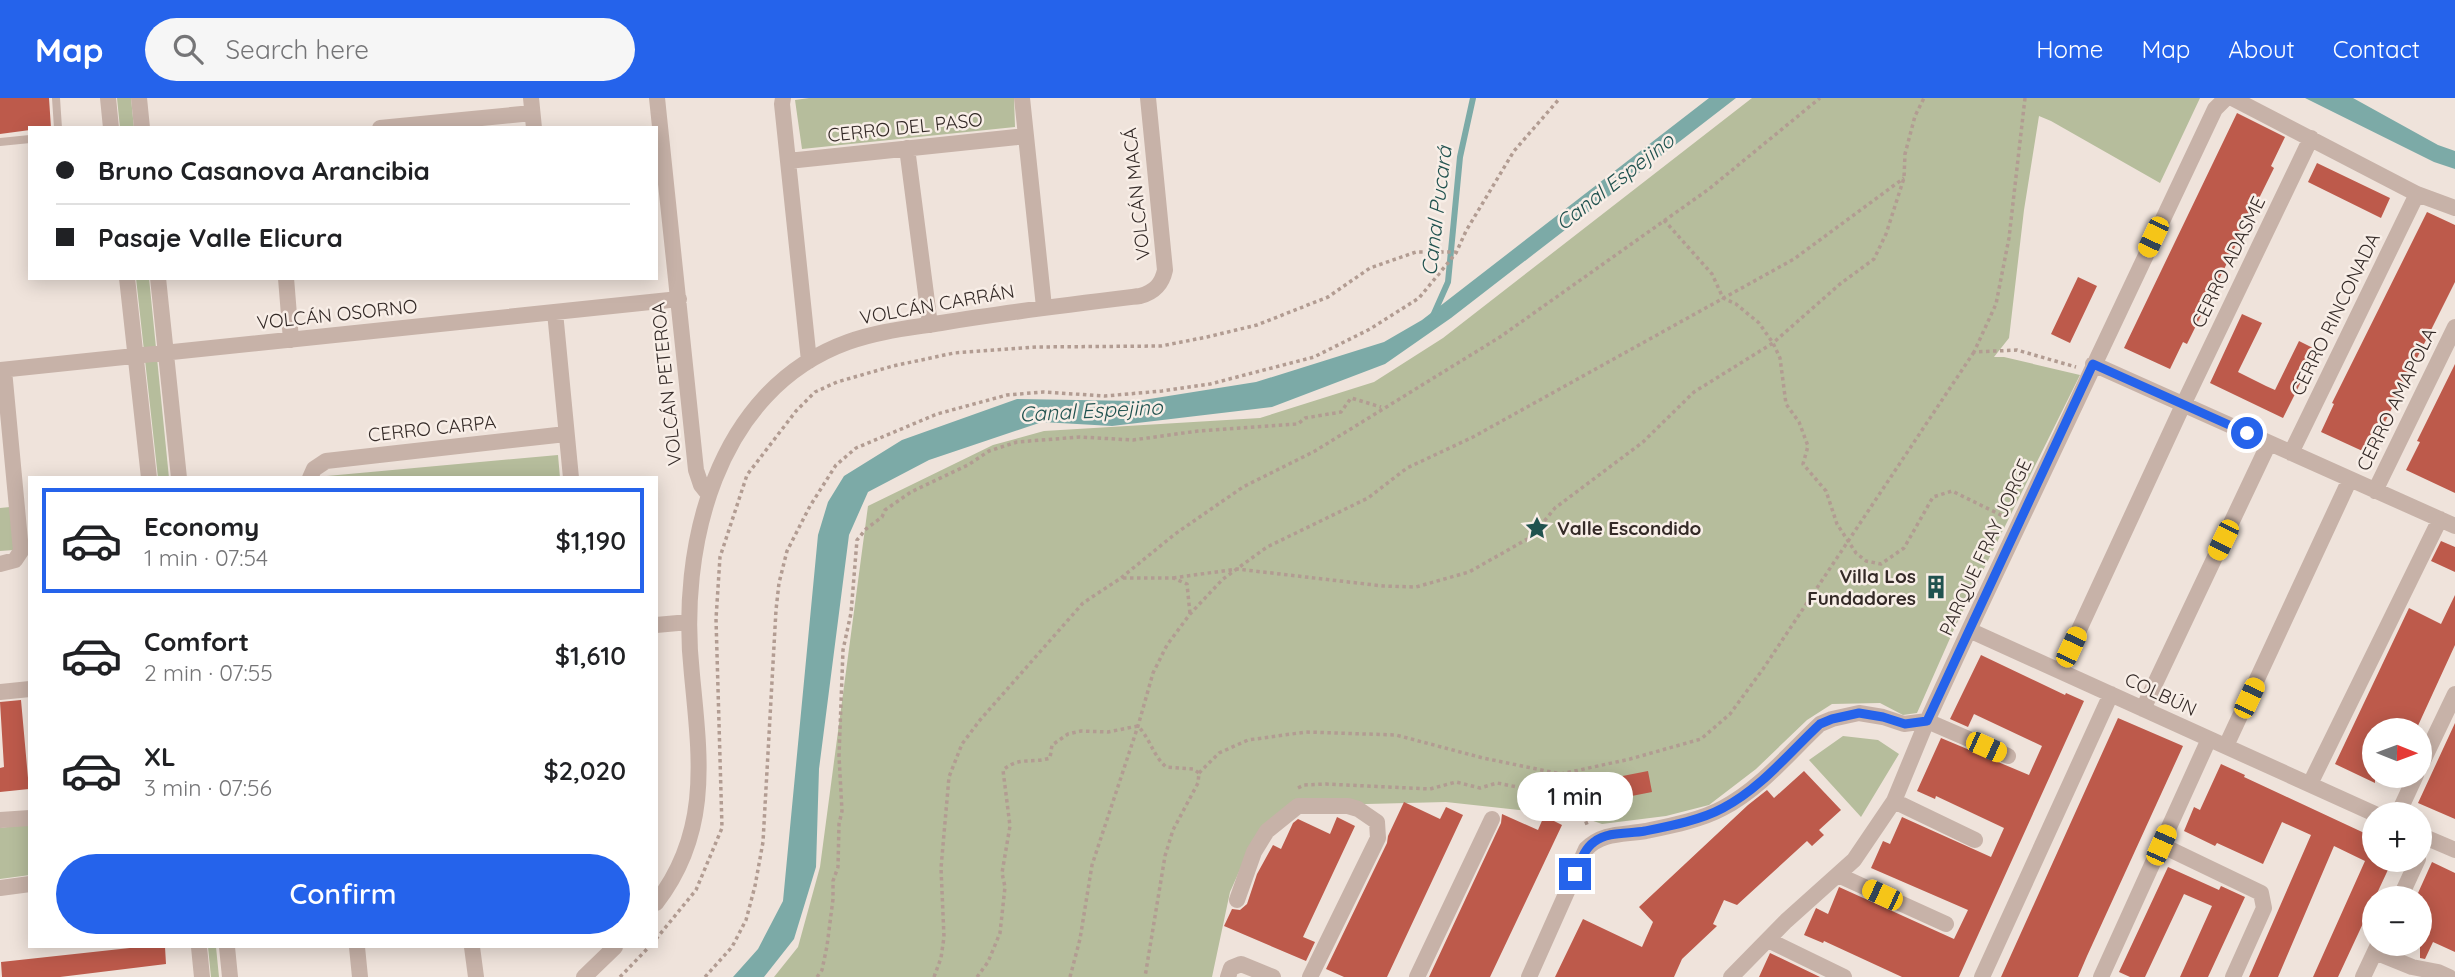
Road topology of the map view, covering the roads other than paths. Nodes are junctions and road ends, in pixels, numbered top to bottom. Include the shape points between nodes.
1 (56, 98) edge
2 (108, 98) edge
3 (139, 98) edge
4 (657, 98) edge
5 (783, 98) edge
6 (1022, 98) edge
7 (1148, 98) edge
8 (2226, 98) edge
9 (2232, 98) edge
10 (533, 113) edge
11 (58, 126) edge
12 (111, 126) edge
13 (142, 126) edge
14 (400, 126) edge
15 (1026, 136) junction
16 (2311, 138) junction
17 (28, 139) edge
18 (0, 142) edge
19 (907, 148) junction
20 (788, 161) junction
21 (2417, 194) junction
22 (2455, 208) edge
23 (127, 280) edge
24 (158, 280) edge
25 (286, 280) edge
26 (1160, 285) joint
27 (679, 299) junction
28 (1044, 307) junction
29 (555, 312) junction
30 (930, 325) junction
31 (2455, 327) edge
32 (291, 340) junction
33 (166, 354) junction
34 (136, 357) junction
35 (809, 361) junction
36 (2091, 368) junction
37 (2, 370) edge
38 (2183, 405) junction
39 (566, 434) junction
40 (2269, 443) junction
41 (2291, 453) junction
42 (149, 476) edge
43 (179, 476) edge
44 (311, 476) edge
45 (571, 476) edge
46 (2350, 479) junction
47 (8, 490) edge
48 (2375, 491) junction
49 (709, 495) junction
50 (2447, 523) edge
51 (0, 564) edge
52 (689, 622) junction
53 (658, 625) edge
54 (1969, 630) junction
55 (2060, 671) junction
56 (28, 689) edge
57 (0, 692) edge
58 (2111, 694) junction
59 (2455, 694) edge
60 (2143, 709) junction
61 (1927, 721) junction
62 (2209, 739) junction
63 (2432, 742) edge
64 (2226, 747) junction
65 (2008, 757) dead end
66 (2310, 784) junction
67 (1894, 801) junction
68 (2362, 808) edge
69 (28, 818) edge
70 (1492, 819) dead end
71 (0, 820) edge
72 (1975, 840) dead end
73 (2432, 840) edge
74 (2161, 845) junction
75 (2455, 850) edge
76 (1838, 875) junction
77 (28, 884) edge
78 (0, 888) edge
79 (658, 900) edge
80 (1237, 900) dead end
81 (1946, 924) dead end
82 (1768, 940) junction
83 (199, 948) edge
84 (226, 948) edge
85 (357, 948) edge
86 (472, 948) edge
87 (614, 948) edge
88 (2373, 956) edge
89 (2390, 956) edge
90 (202, 977) edge
91 (230, 977) edge
92 (360, 977) edge
93 (476, 977) edge
94 (584, 977) edge
95 (1228, 977) edge
96 (1273, 977) edge
97 (1310, 977) edge
98 (1417, 977) edge
99 (1529, 977) edge
100 (1731, 977) edge
101 (1844, 977) edge
102 (1982, 977) edge
103 (2101, 977) edge
104 (2233, 977) edge
105 (2363, 977) edge
106 (2449, 977) edge

1 - 11 lane
2 - 12 street
3 - 13 street
4 - 27 street, VOLCÁN PETEROA
5 - 20 street
6 - 15 street
7 - 26 street, VOLCÁN MACÁ via 1165,270
8 - 36 street, PARQUE FRAY JORGE via 2215,109
9 - 16 street
10 - 14 street
15 - 19 street, CERRO DEL PASO
15 - 28 street
16 - 21 street
16 - 38 street, CERRO ADASME
17 - 18 lane
19 - 20 street, CERRO DEL PASO
19 - 30 street
20 - 35 street
21 - 22 street
21 - 41 street, CERRO RINCONADA
23 - 34 street
24 - 33 street
25 - 32 street
26 - 28 street, VOLCÁN CARRÁN via 1140,296
27 - 29 street, VOLCÁN OSORNO
27 - 49 street, VOLCÁN PETEROA via 698,478
28 - 30 street, VOLCÁN CARRÁN
29 - 32 street, VOLCÁN OSORNO
29 - 39 street
30 - 35 street, VOLCÁN CARRÁN via 848,342
31 - 48 street, CERRO AMAPOLA
32 - 33 street, VOLCÁN OSORNO
33 - 34 street, VOLCÁN OSORNO
33 - 43 street
34 - 37 street, VOLCÁN OSORNO
34 - 42 street
35 - 49 street, VOLCÁN CARRÁN via 778,384 746,419 725,453
36 - 38 street
36 - 54 street, PARQUE FRAY JORGE
37 - 47 street
38 - 40 street
38 - 55 street, CERRO ADASME
39 - 44 street, CERRO CARPA via 326,461
39 - 45 street
40 - 41 street
40 - 60 street
41 - 46 street
46 - 48 street
46 - 64 street
47 - 51 street via 21,551 15,560
48 - 50 street
49 - 52 street, VOLCÁN CARRÁN via 700,525
50 - 66 street
52 - 53 street
52 - 79 street, VOLCÁN CARRÁN via 700,790 682,860
54 - 55 street, COLBÚN
54 - 61 street, PARQUE FRAY JORGE
55 - 58 street, COLBÚN
56 - 57 street
58 - 60 street, COLBÚN
58 - 102 street
59 - 63 street
60 - 62 street, COLBÚN
61 - 65 street
61 - 67 street, PARQUE FRAY JORGE
61 - 99 street via 1905,724 1859,713 1832,719 1820,724 1759,784 1724,808 1646,831 1605,835 1594,842 1586,849
62 - 64 street, COLBÚN
62 - 74 street
64 - 66 street, COLBÚN
66 - 68 street, COLBÚN
67 - 72 street
67 - 76 street, PARQUE FRAY JORGE via 1854,860
69 - 71 street
70 - 98 street
73 - 75 street
74 - 103 street
74 - 104 street via 2261,894 2264,908
76 - 81 street
76 - 82 street, PARQUE FRAY JORGE
77 - 78 street
80 - 97 street via 1254,852 1267,831 1298,806 1353,807 1373,819 1378,838
82 - 100 street, PARQUE FRAY JORGE
82 - 101 street
83 - 90 street
84 - 91 street
85 - 92 street
86 - 93 street
87 - 94 street
88 - 105 street
89 - 106 street
95 - 96 street via 1236,965

